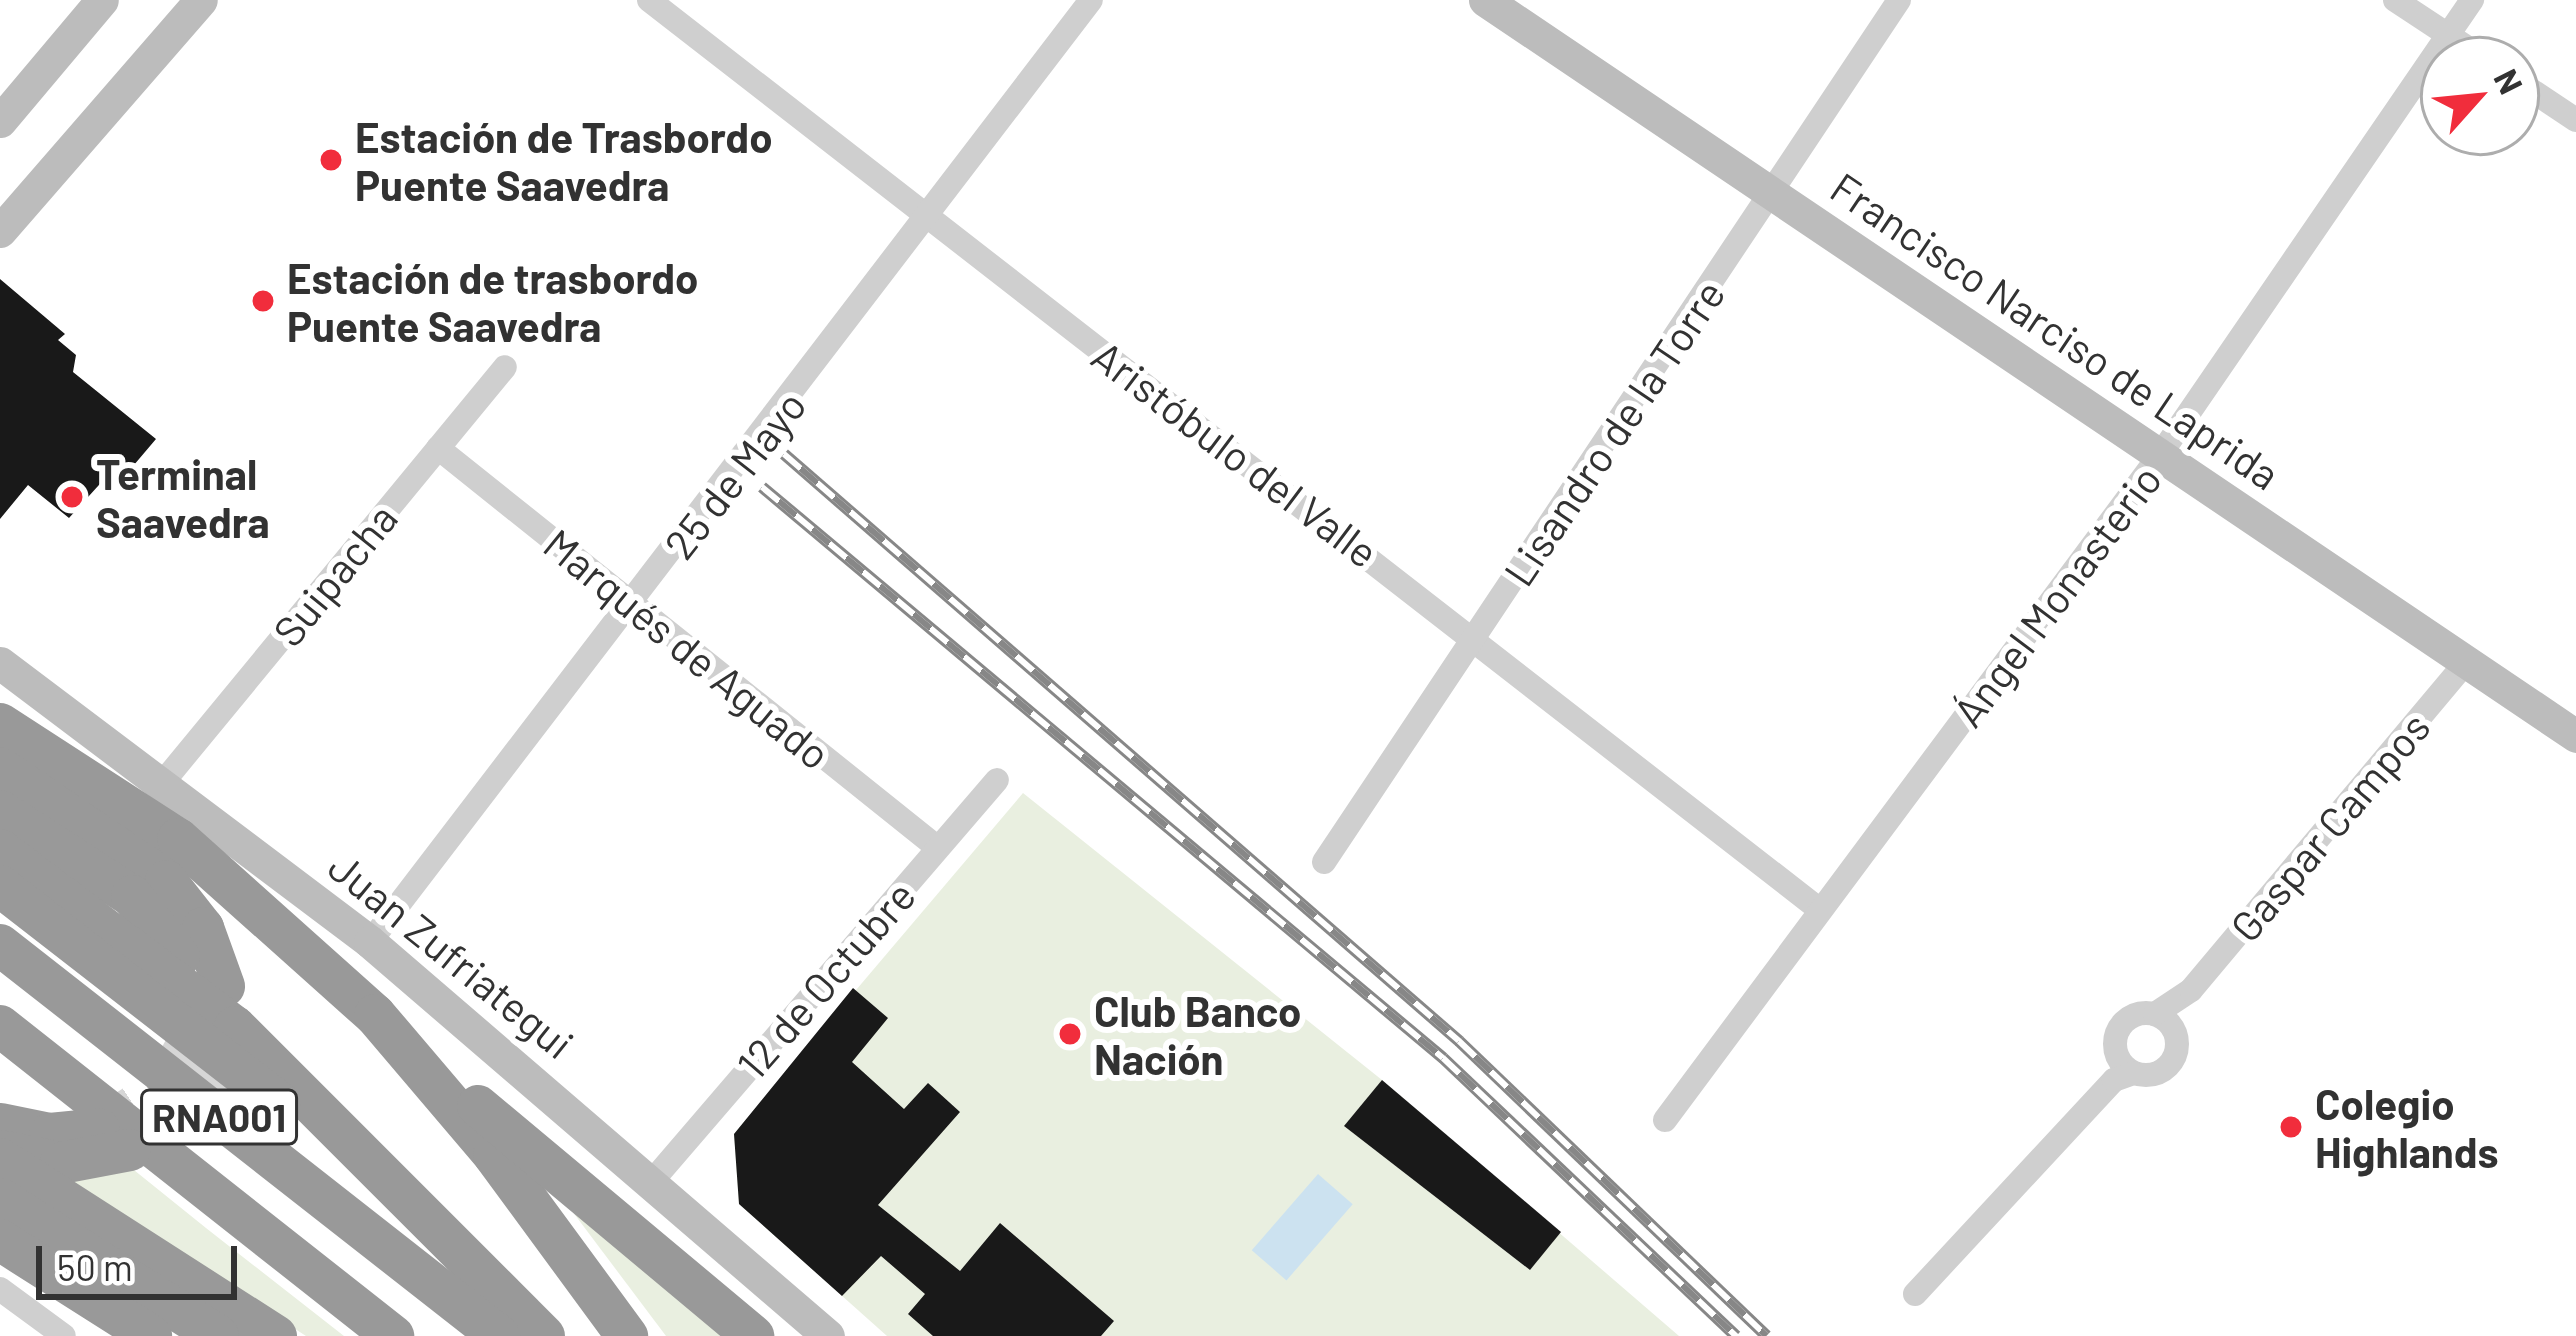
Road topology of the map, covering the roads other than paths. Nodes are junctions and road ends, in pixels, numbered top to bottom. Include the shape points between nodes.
1 (101, 0) edge
2 (201, 0) edge
3 (649, 0) edge
4 (1091, 0) edge
5 (1485, 0) edge
6 (1899, 0) edge
7 (2395, 0) edge
8 (2472, 0) edge
9 (2449, 35) junction
10 (2540, 96) edge
11 (2576, 119) edge
12 (0, 122) edge
13 (1774, 194) junction
14 (930, 218) junction
15 (0, 231) edge
16 (506, 367) dead end
17 (437, 448) junction
18 (2160, 455) junction
19 (633, 604) junction
20 (1476, 636) junction
21 (2466, 662) junction
22 (0, 663) edge
23 (0, 724) edge
24 (2576, 736) edge
25 (0, 768) edge
26 (997, 780) dead end
27 (164, 781) junction
28 (0, 812) edge
29 (938, 848) junction
30 (0, 850) edge
31 (1324, 862) dead end
32 (0, 886) edge
33 (1820, 910) junction
34 (370, 942) junction
35 (0, 945) edge
36 (124, 957) junction
37 (178, 957) dead end
38 (224, 986) tunnel mouth
39 (2164, 1022) junction
40 (0, 1026) edge
41 (392, 1033) junction
42 (2122, 1071) junction
43 (1665, 1120) dead end
44 (0, 1123) edge
45 (0, 1155) edge
46 (654, 1179) junction
47 (0, 1199) edge
48 (0, 1240) edge
49 (0, 1289) edge
50 (1915, 1294) dead end
51 (64, 1336) edge
52 (151, 1336) edge
53 (218, 1336) edge
54 (276, 1336) edge
55 (393, 1336) edge
56 (499, 1336) edge
57 (544, 1336) edge
58 (627, 1336) edge
59 (753, 1336) edge
60 (828, 1336) edge

1 - 12 street
2 - 15 street
3 - 14 street, Aristóbulo del Valle
4 - 14 street, 25 de Mayo
5 - 13 street, Francisco Narciso de Laprida
6 - 13 street, Lisandro de la Torre
7 - 9 street
8 - 9 street, Ángel Monasterio
9 - 18 street, Ángel Monasterio
10 - 11 street
13 - 18 street, Francisco Narciso de Laprida
13 - 20 street, Lisandro de la Torre
14 - 19 street, 25 de Mayo
14 - 20 street, Aristóbulo del Valle
16 - 17 street, Suipacha
17 - 19 street, Marqués de Aguado
17 - 27 street, Suipacha
18 - 21 street, Francisco Narciso de Laprida
18 - 33 street, Ángel Monasterio
19 - 29 street, Marqués de Aguado
19 - 34 street, 25 de Mayo
20 - 31 street, Lisandro de la Torre
20 - 33 street, Aristóbulo del Valle
21 - 24 street, Francisco Narciso de Laprida
21 - 39 street, Gaspar Campos
22 - 27 street, Juan Zufriategui
23 - 41 highway via 231,879
25 - 38 highway via 166,881 203,928
26 - 29 street, 12 de Octubre
27 - 34 street, Juan Zufriategui
28 - 37 highway via 132,896
29 - 46 street, 12 de Octubre
30 - 36 highway
32 - 36 highway
33 - 43 street, Ángel Monasterio
34 - 46 street, Juan Zufriategui
35 - 56 highway, RNA001
36 - 57 highway via 268,1094 382,1172
39 - 42 street via 2125,1020 2115,1039
39 - 42 street via 2176,1052 2167,1067
40 - 55 highway, RNA001
41 - 58 highway
41 - 59 highway
42 - 50 street
44 - 45 highway via 115,1139 62,1163
45 - 54 highway
46 - 60 street, Juan Zufriategui
47 - 53 highway
48 - 52 highway
49 - 51 street

